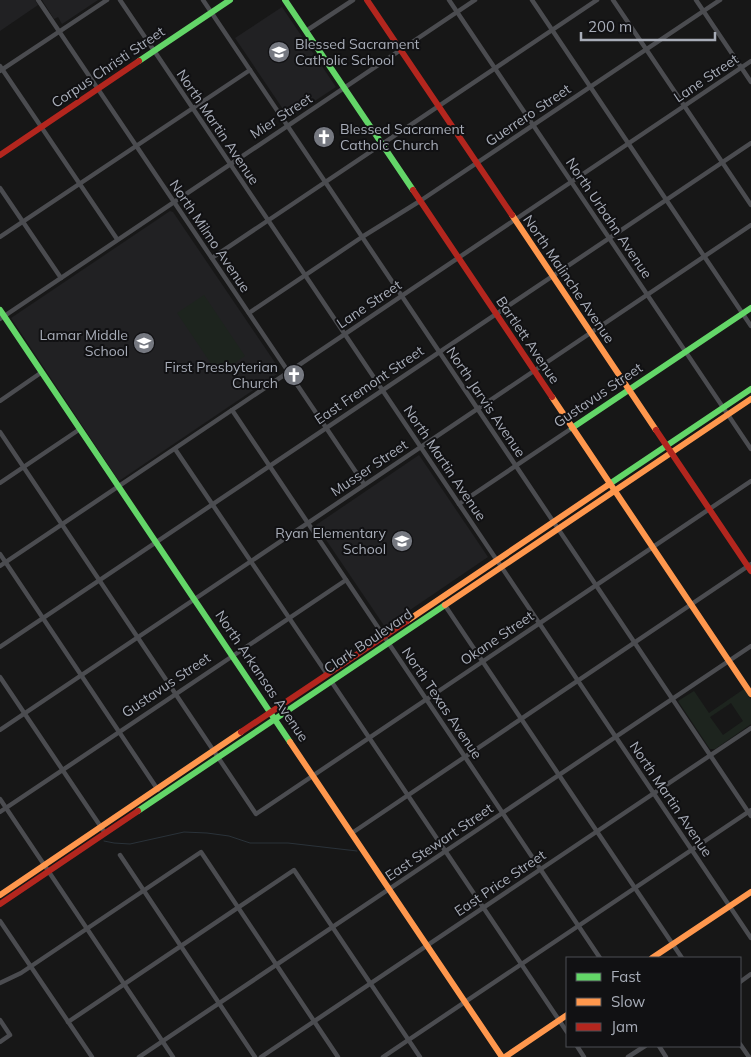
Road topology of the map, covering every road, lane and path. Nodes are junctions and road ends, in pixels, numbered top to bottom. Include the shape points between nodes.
1 (38, 0) edge
2 (107, 0) edge
3 (120, 0) edge
4 (203, 0) edge
5 (230, 0) edge
6 (285, 0) edge
7 (353, 0) edge
8 (367, 0) edge
9 (449, 0) edge
10 (476, 0) edge
11 (532, 0) edge
12 (597, 0) edge
13 (613, 0) edge
14 (696, 0) edge
15 (720, 0) edge
16 (703, 11) junction
17 (458, 12) junction
18 (211, 13) junction
19 (552, 30) junction
20 (59, 32) junction
21 (306, 32) junction
22 (646, 49) junction
23 (401, 50) junction
24 (154, 51) junction
25 (751, 61) edge
26 (495, 68) junction
27 (742, 68) junction
28 (1, 69) edge
29 (250, 70) junction
30 (751, 82) edge
31 (590, 87) junction
32 (344, 88) junction
33 (98, 89) junction
34 (439, 106) junction
35 (685, 106) junction
36 (192, 108) junction
37 (287, 125) junction
38 (533, 125) junction
39 (41, 127) junction
40 (751, 143) edge
41 (629, 144) junction
42 (382, 145) junction
43 (136, 146) junction
44 (0, 155) edge
45 (722, 162) junction
46 (477, 163) junction
47 (230, 164) junction
48 (325, 182) junction
49 (572, 182) junction
50 (80, 184) junction
51 (0, 188) edge
52 (666, 200) junction
53 (420, 201) junction
54 (174, 202) junction
55 (751, 205) edge
56 (268, 220) junction
57 (515, 220) junction
58 (23, 222) junction
59 (751, 225) edge
60 (0, 237) edge
61 (362, 237) junction
62 (609, 238) junction
63 (117, 240) junction
64 (704, 256) junction
65 (212, 258) junction
66 (459, 258) junction
67 (552, 275) junction
68 (304, 276) junction
69 (61, 278) junction
70 (647, 294) junction
71 (402, 296) junction
72 (751, 308) edge
73 (249, 313) junction
74 (742, 313) junction
75 (496, 314) junction
76 (1, 315) edge
77 (751, 326) edge
78 (590, 332) junction
79 (345, 334) junction
80 (685, 351) junction
81 (439, 352) junction
82 (534, 370) junction
83 (42, 372) junction
84 (288, 372) junction
85 (629, 389) junction
86 (382, 390) junction
87 (751, 390) edge
88 (751, 399) edge
89 (0, 401) edge
90 (477, 408) junction
91 (723, 408) junction
92 (232, 410) junction
93 (728, 414) junction
94 (326, 428) junction
95 (572, 428) junction
96 (80, 429) junction
97 (0, 432) edge
98 (420, 446) junction
99 (667, 446) junction
100 (176, 448) junction
101 (751, 449) edge
102 (672, 452) junction
103 (269, 466) junction
104 (516, 466) junction
105 (24, 468) junction
106 (751, 481) edge
107 (0, 484) edge
108 (364, 484) junction
109 (610, 484) junction
110 (118, 486) junction
111 (615, 490) junction
112 (213, 504) junction
113 (459, 504) junction
114 (710, 509) junction
115 (554, 522) junction
116 (307, 523) junction
117 (62, 524) junction
118 (558, 529) junction
119 (156, 542) junction
120 (653, 547) junction
121 (0, 554) edge
122 (497, 560) junction
123 (251, 561) junction
124 (5, 562) junction
125 (0, 566) edge
126 (501, 567) junction
127 (750, 567) edge
128 (99, 580) junction
129 (346, 580) junction
130 (596, 586) junction
131 (440, 598) junction
132 (194, 599) junction
133 (691, 604) junction
134 (445, 605) junction
135 (43, 618) junction
136 (289, 618) junction
137 (540, 624) junction
138 (384, 636) junction
139 (138, 637) junction
140 (634, 642) junction
141 (388, 643) junction
142 (751, 646) edge
143 (0, 647) edge
144 (233, 656) junction
145 (729, 661) junction
146 (483, 662) junction
147 (327, 674) junction
148 (81, 675) junction
149 (0, 677) edge
150 (578, 680) junction
151 (331, 681) junction
152 (176, 694) junction
153 (751, 694) edge
154 (672, 699) junction
155 (426, 700) junction
156 (271, 712) junction
157 (24, 713) junction
158 (275, 719) junction
159 (521, 719) junction
160 (751, 728) edge
161 (0, 730) edge
162 (119, 732) junction
163 (616, 737) junction
164 (370, 738) junction
165 (214, 751) junction
166 (710, 755) junction
167 (218, 757) junction
168 (465, 757) junction
169 (62, 770) junction
170 (559, 775) junction
171 (313, 776) junction
172 (158, 789) junction
173 (654, 793) junction
174 (162, 795) junction
175 (408, 795) junction
176 (0, 799) edge
177 (6, 808) junction
178 (0, 812) edge
179 (750, 812) edge
180 (502, 813) junction
181 (101, 827) junction
182 (597, 831) junction
183 (352, 833) junction
184 (105, 834) junction
185 (692, 850) junction
186 (446, 851) junction
187 (120, 855) dead end
188 (44, 865) junction
189 (540, 869) junction
190 (49, 871) junction
191 (635, 888) junction
192 (389, 889) junction
193 (144, 890) junction
194 (751, 892) edge
195 (0, 895) edge
196 (0, 904) edge
197 (730, 906) junction
198 (484, 907) junction
199 (238, 908) junction
200 (0, 921) edge
201 (578, 926) junction
202 (333, 927) junction
203 (87, 928) junction
204 (751, 938) edge
205 (673, 944) junction
206 (427, 945) junction
207 (181, 946) junction
208 (599, 957) edge
209 (654, 957) edge
210 (681, 957) edge
211 (522, 964) junction
212 (30, 966) junction
213 (276, 966) junction
214 (0, 983) edge
215 (124, 984) junction
216 (370, 984) junction
217 (465, 1002) junction
218 (219, 1004) junction
219 (566, 1017) edge
220 (0, 1020) edge
221 (560, 1020) junction
222 (68, 1022) junction
223 (314, 1022) junction
224 (566, 1030) edge
225 (408, 1040) junction
226 (0, 1042) edge
227 (163, 1042) junction
228 (741, 1045) edge
229 (643, 1047) edge
230 (92, 1057) edge
231 (140, 1057) edge
232 (173, 1057) edge
233 (256, 1057) edge
234 (261, 1057) edge
235 (338, 1057) edge
236 (383, 1057) edge
237 (420, 1057) edge
238 (504, 1057) edge
239 (628, 1057) edge
240 (750, 1057) edge

1 - 20 street, North Milmo Avenue
2 - 20 street
3 - 24 street, North Martin Avenue
4 - 18 street, North Jarvis Avenue
5 - 18 main road, Corpus Christi Street
6 - 21 main road, Bartlett Avenue
7 - 21 street
8 - 23 main road, North Malinche Avenue
9 - 17 street, North Urbahn Avenue
10 - 17 street, Mier Street
11 - 19 street
12 - 19 street
13 - 22 street
14 - 16 street
15 - 16 street, Guerrero Street
16 - 22 street, Guerrero Street
16 - 27 street
17 - 23 street, Mier Street
17 - 26 street, North Urbahn Avenue
18 - 24 main road, Corpus Christi Street
18 - 29 street, North Jarvis Avenue
19 - 26 street
19 - 31 street
20 - 28 street
20 - 33 street, North Milmo Avenue
21 - 32 main road, Bartlett Avenue
22 - 31 street, Guerrero Street
22 - 35 street
23 - 32 street, Mier Street
23 - 34 main road, North Malinche Avenue
24 - 33 main road, Corpus Christi Street
24 - 36 street, North Martin Avenue
25 - 27 street, Lane Street
26 - 34 street
26 - 38 street, North Urbahn Avenue
27 - 30 street
27 - 35 street, Lane Street
28 - 39 street
29 - 36 street
29 - 37 street, North Jarvis Avenue
31 - 38 street, Guerrero Street
31 - 41 street
32 - 37 street, Mier Street
32 - 42 main road, Bartlett Avenue
33 - 39 main road, Corpus Christi Street
33 - 43 street, North Milmo Avenue
34 - 42 street
34 - 46 main road, North Malinche Avenue
35 - 41 street, Lane Street
35 - 45 street
36 - 43 street
36 - 47 street, North Martin Avenue
37 - 47 street, Mier Street
37 - 48 street, North Jarvis Avenue
38 - 46 street, Guerrero Street
38 - 49 street, North Urbahn Avenue
39 - 44 main road, Corpus Christi Street
39 - 50 street
40 - 45 street, East Fremont Street
41 - 49 street, Lane Street
41 - 52 street
42 - 48 street
42 - 53 main road, Bartlett Avenue
43 - 50 street
43 - 54 street, North Milmo Avenue
45 - 52 street, East Fremont Street
45 - 55 street
46 - 53 street, Guerrero Street
46 - 57 main road, North Malinche Avenue
47 - 54 street, Mier Street
47 - 56 street, North Martin Avenue
48 - 56 street
48 - 61 street, North Jarvis Avenue
49 - 57 street, Lane Street
49 - 62 street, North Urbahn Avenue
50 - 58 street
50 - 63 street
51 - 58 street
52 - 62 street, East Fremont Street
52 - 64 street
53 - 61 street, Guerrero Street
53 - 66 main road, Bartlett Avenue
54 - 63 street, Mier Street
54 - 65 street, North Milmo Avenue
56 - 65 street
56 - 68 street, North Martin Avenue
57 - 66 street, Lane Street
57 - 67 main road, North Malinche Avenue
58 - 60 street
58 - 69 street
59 - 64 street, Musser Street
61 - 68 street, Guerrero Street
61 - 71 street, North Jarvis Avenue
62 - 67 street, East Fremont Street
62 - 70 street, North Urbahn Avenue
63 - 69 street, Mier Street
64 - 70 street, Musser Street
64 - 74 street
65 - 73 street, North Milmo Avenue
66 - 71 street, Lane Street
66 - 75 main road, Bartlett Avenue
67 - 75 street, East Fremont Street
67 - 78 main road, North Malinche Avenue
68 - 73 street, Guerrero Street
68 - 79 street, North Martin Avenue
69 - 76 street, Mier Street
70 - 78 street, Musser Street
70 - 80 street, North Urbahn Avenue
71 - 79 street, Lane Street
71 - 81 street, North Jarvis Avenue
72 - 74 main road, Gustavus Street
73 - 84 street, North Milmo Avenue
74 - 77 street
74 - 80 main road, Gustavus Street
75 - 81 street, East Fremont Street
75 - 82 main road, Bartlett Avenue
76 - 83 main road, North Arkansas Avenue
78 - 82 street, Musser Street
78 - 85 main road, North Malinche Avenue
79 - 84 street, Lane Street
79 - 86 street, North Martin Avenue
80 - 85 main road, Gustavus Street
80 - 91 street, North Urbahn Avenue
81 - 86 street, East Fremont Street
81 - 90 street, North Jarvis Avenue
82 - 90 street, Musser Street
82 - 95 main road, Bartlett Avenue
83 - 89 street
83 - 96 main road, North Arkansas Avenue
84 - 92 street, Lane Street
84 - 94 street, North Milmo Avenue
85 - 95 main road, Gustavus Street
85 - 99 main road, North Malinche Avenue
86 - 94 street, East Fremont Street
86 - 98 street, North Martin Avenue
87 - 91 main road, Clark Boulevard
88 - 93 main road, Clark Boulevard
90 - 98 street, Musser Street
90 - 104 street, North Jarvis Avenue
91 - 93 street, North Urbahn Avenue
91 - 99 main road, Clark Boulevard
92 - 100 street, Lane Street
92 - 103 street, North Texas Avenue
93 - 101 street, North Urbahn Avenue
93 - 102 main road, Clark Boulevard
94 - 103 street, East Fremont Street
94 - 108 street, North Milmo Avenue
95 - 104 street, Gustavus Street
95 - 109 main road, Bartlett Avenue
96 - 105 street
96 - 110 main road, North Arkansas Avenue
97 - 105 street
98 - 108 street, Musser Street
98 - 113 street, North Martin Avenue
99 - 102 main road, North Malinche Avenue
99 - 109 main road, Clark Boulevard
100 - 110 street, Lane Street
100 - 112 street
102 - 111 main road, Clark Boulevard
102 - 114 main road, North Malinche Avenue
103 - 112 street, East Fremont Street
103 - 116 street, North Texas Avenue
104 - 113 street, Gustavus Street
104 - 115 street, North Jarvis Avenue
105 - 107 street
105 - 117 street
106 - 114 street, Okane Street
108 - 116 street, Musser Street
109 - 111 main road, Bartlett Avenue
109 - 115 main road, Clark Boulevard
110 - 117 street, Lane Street
110 - 119 main road, North Arkansas Avenue
111 - 118 main road, Clark Boulevard
111 - 120 main road, Bartlett Avenue
112 - 119 street, East Fremont Street
112 - 123 street
113 - 122 street, North Martin Avenue
114 - 120 street, Okane Street
114 - 127 main road, North Malinche Avenue
115 - 118 street, North Jarvis Avenue
115 - 122 main road, Clark Boulevard
116 - 123 street, Musser Street
116 - 129 street, North Texas Avenue
117 - 124 street, Lane Street
117 - 128 street
118 - 126 main road, Clark Boulevard
118 - 130 street, North Jarvis Avenue
119 - 128 street, East Fremont Street
119 - 132 main road, North Arkansas Avenue
120 - 130 street, Okane Street
120 - 133 main road, Bartlett Avenue
121 - 124 street
122 - 126 street, North Martin Avenue
122 - 131 main road, Clark Boulevard
123 - 132 street, Musser Street
123 - 136 street
124 - 125 street, Lane Street
124 - 135 street
126 - 134 main road, Clark Boulevard
126 - 137 street, North Martin Avenue
127 - 133 street
128 - 135 street, East Fremont Street
128 - 139 street
129 - 136 street, Gustavus Street
129 - 138 street, North Texas Avenue
130 - 137 street, Okane Street
130 - 140 street, North Jarvis Avenue
131 - 134 street
131 - 138 main road, Clark Boulevard
132 - 139 street, Musser Street
132 - 144 main road, North Arkansas Avenue
133 - 140 street
133 - 145 main road, Bartlett Avenue
134 - 141 main road, Clark Boulevard
134 - 146 street
135 - 143 street, East Fremont Street
135 - 148 street
136 - 144 street, Gustavus Street
136 - 147 street
137 - 146 street, Okane Street
137 - 150 street, North Martin Avenue
138 - 141 street, North Texas Avenue
138 - 147 main road, Clark Boulevard
139 - 148 street, Musser Street
139 - 152 street
140 - 150 street
140 - 154 street, North Jarvis Avenue
141 - 151 main road, Clark Boulevard
141 - 155 street, North Texas Avenue
142 - 145 street, East Stewart Street
144 - 152 street, Gustavus Street
144 - 156 main road, North Arkansas Avenue
145 - 153 main road, Bartlett Avenue
145 - 154 street, East Stewart Street
146 - 155 street, Okane Street
146 - 159 street
147 - 156 main road, Clark Boulevard
148 - 157 street, Musser Street
148 - 162 street
149 - 157 street
150 - 159 street
150 - 163 street, North Martin Avenue
151 - 158 main road, Clark Boulevard
151 - 164 street
152 - 162 street, Gustavus Street
152 - 165 street
154 - 163 street, East Stewart Street
154 - 166 street, North Jarvis Avenue
155 - 164 street, Okane Street
155 - 168 street, North Texas Avenue
156 - 158 main road, North Arkansas Avenue
156 - 165 main road, Clark Boulevard
157 - 161 street, Musser Street
157 - 169 street
158 - 167 main road, Clark Boulevard
158 - 171 main road, North Arkansas Avenue
159 - 168 street
159 - 170 street
160 - 166 street, East Price Street
162 - 169 street, Gustavus Street
162 - 172 street
163 - 170 street, East Stewart Street
163 - 173 street, North Martin Avenue
164 - 171 street, Okane Street
164 - 175 street
165 - 167 street
165 - 172 main road, Clark Boulevard
166 - 173 street, East Price Street
166 - 179 street, North Jarvis Avenue
167 - 171 street, Okane Street via 256,814
167 - 174 main road, Clark Boulevard
168 - 175 street
168 - 180 street, North Texas Avenue
169 - 177 street, Gustavus Street
169 - 181 street
170 - 180 street, East Stewart Street
170 - 182 street
171 - 183 main road, North Arkansas Avenue
172 - 174 street
172 - 181 main road, Clark Boulevard
173 - 182 street, East Price Street
173 - 185 street, North Martin Avenue
174 - 184 main road, Clark Boulevard
175 - 183 street
175 - 186 street
176 - 177 street
177 - 178 street, Gustavus Street
177 - 188 street
179 - 185 street
180 - 186 street, East Stewart Street
180 - 189 street, North Texas Avenue
181 - 184 street
181 - 188 main road, Clark Boulevard
182 - 189 street, East Price Street
182 - 191 street
183 - 192 main road, North Arkansas Avenue
184 - 190 main road, Clark Boulevard
185 - 191 street
185 - 197 street, North Martin Avenue
186 - 192 street, East Stewart Street
186 - 198 street
187 - 193 street
188 - 190 street
188 - 195 main road, Clark Boulevard
189 - 198 street, East Price Street
189 - 201 street, North Texas Avenue
190 - 196 main road, Clark Boulevard
190 - 203 street
191 - 201 street
191 - 205 street
192 - 202 street, East Stewart Street
192 - 206 main road, North Arkansas Avenue
193 - 199 street via 201,852
193 - 203 street
193 - 207 street
194 - 197 main road
197 - 204 street, North Martin Avenue
197 - 205 main road
198 - 206 street, East Price Street
198 - 211 street
199 - 202 street via 294,870
199 - 207 street
199 - 213 street
200 - 212 street
201 - 208 street, North Texas Avenue
201 - 211 street
202 - 213 street, East Stewart Street
202 - 216 street
203 - 212 street
203 - 215 street
205 - 209 main road
205 - 210 street
206 - 216 street, East Price Street
206 - 217 main road, North Arkansas Avenue
207 - 215 street
207 - 218 street
211 - 217 street
211 - 221 street
212 - 214 street
212 - 222 street
213 - 218 street, East Stewart Street
213 - 223 street
215 - 222 street
215 - 227 street
216 - 223 street, East Price Street
216 - 225 street
217 - 225 street
217 - 238 main road, North Arkansas Avenue
218 - 227 street, East Stewart Street
218 - 233 street
219 - 221 main road
220 - 226 street via 10,1035
221 - 224 street
221 - 238 main road
222 - 230 street
223 - 234 street, East Price Street
223 - 235 street
225 - 236 street
225 - 237 street
227 - 231 street, East Stewart Street
227 - 232 street
228 - 240 street
229 - 239 street

